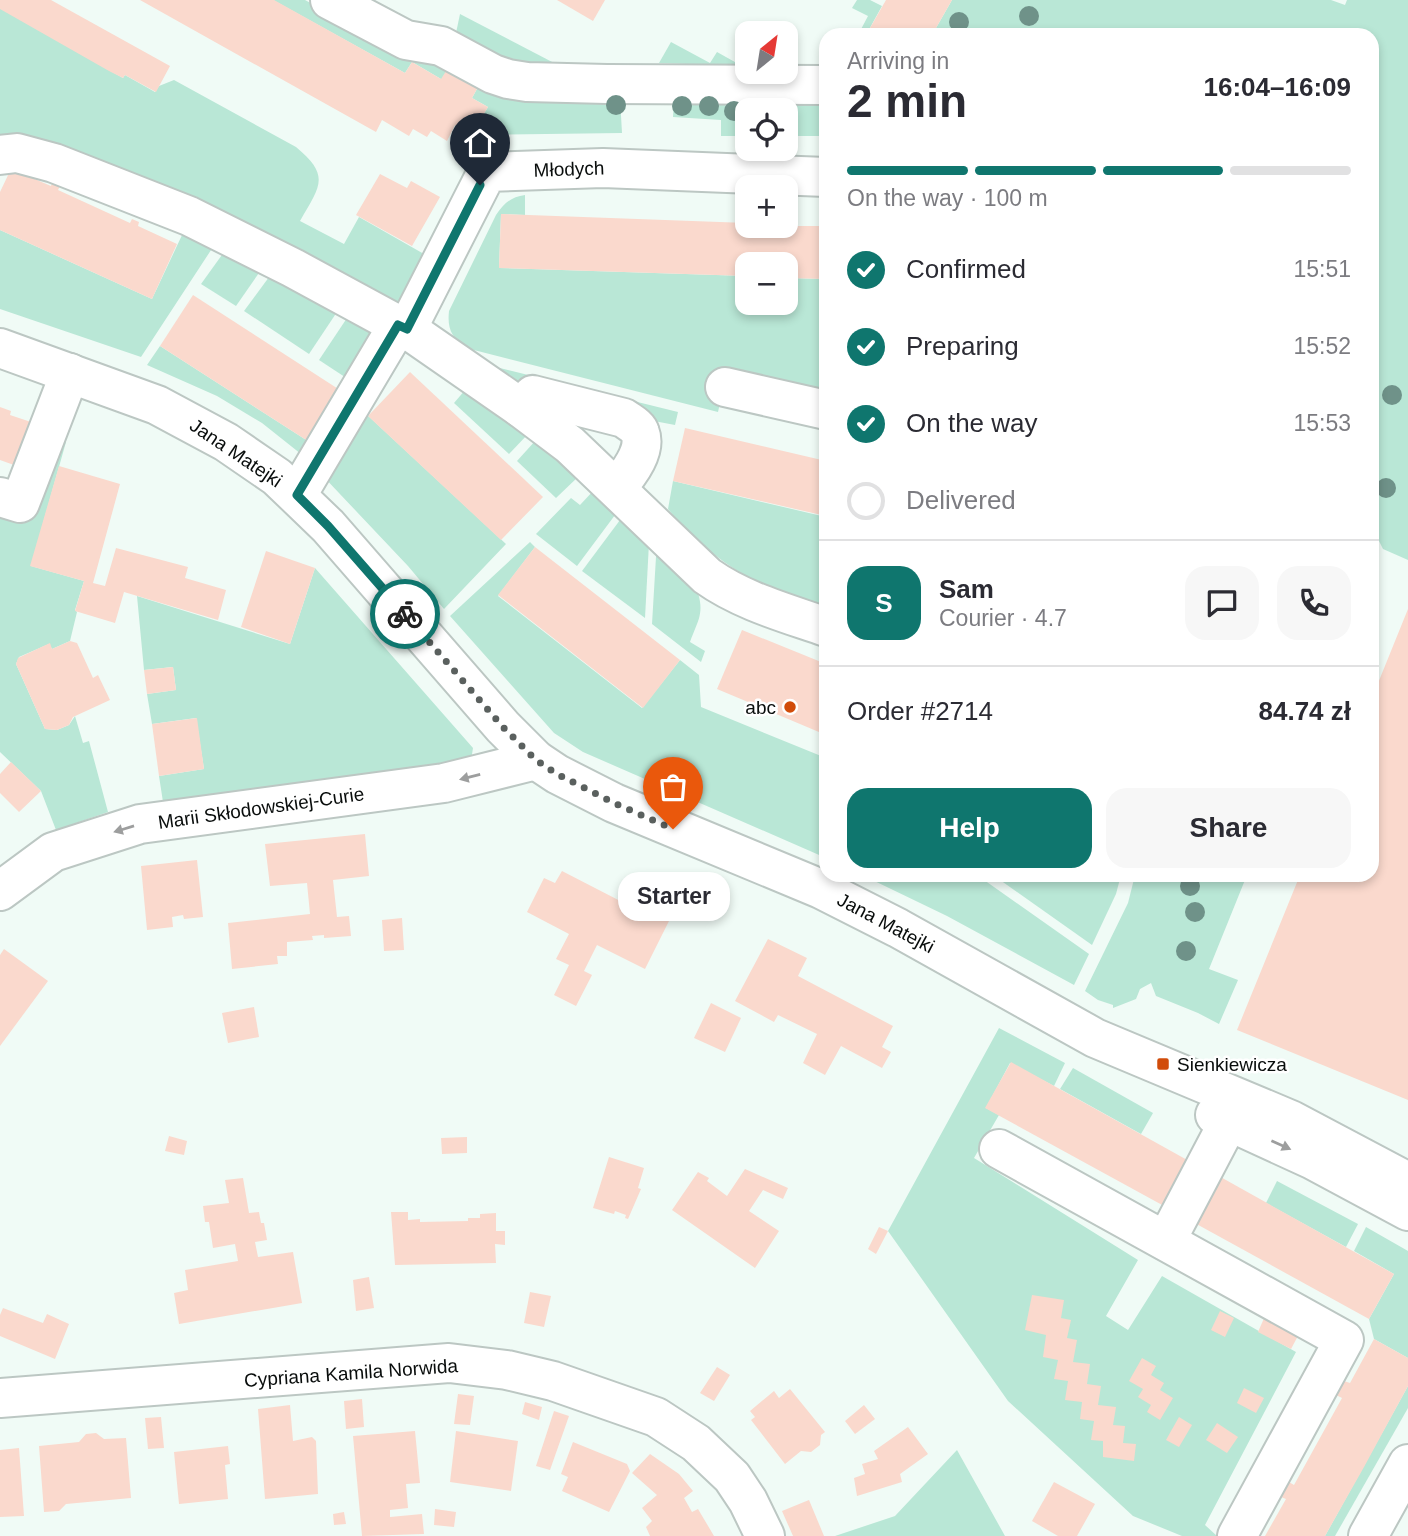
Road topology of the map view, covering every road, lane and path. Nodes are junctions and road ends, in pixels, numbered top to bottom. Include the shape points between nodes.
1 (330, 0) edge
2 (819, 85) edge
3 (0, 155) edge
4 (819, 177) edge
5 (403, 327) junction
6 (0, 348) edge
7 (70, 373) junction
8 (725, 387) dead end
9 (521, 408) junction
10 (819, 408) edge
11 (616, 488) junction
12 (297, 495) junction
13 (0, 497) edge
14 (819, 625) edge
15 (536, 760) junction
16 (0, 891) edge
17 (1095, 1038) junction
18 (1229, 1121) junction
19 (999, 1149) dead end
20 (1408, 1182) edge
21 (1408, 1211) edge
22 (1166, 1241) junction
23 (0, 1398) edge
24 (1408, 1464) edge
25 (765, 1536) edge
26 (1237, 1536) edge
27 (1367, 1536) edge

1 - 2 street via 398,36 441,46 508,79 607,85
3 - 5 street via 17,153 54,163 188,216
4 - 5 street, Młodych via 603,168 486,172
5 - 9 street
5 - 12 street, Młodych
6 - 7 street, Jana Matejki
7 - 12 street, Jana Matejki via 192,422 254,460
7 - 13 street via 20,503
8 - 10 street
9 - 11 street
9 - 11 street via 533,395 624,418 634,425 641,434 641,446 632,470
11 - 14 street via 707,576 764,605
12 - 15 street, Jana Matejki
15 -> 16 street, Marii Skłodowskiej-Curie via 444,783 140,824 53,852
15 - 17 street, Jana Matejki via 614,803 821,889
17 - 18 street, Jana Matejki via 1140,1073
17 - 20 street, Jana Matejki via 1291,1120
18 -> 21 street, Jana Matejki
18 - 22 street
19 - 22 street
22 - 26 street via 1345,1340
23 - 25 street, Cypriana Kamila Norwida via 449,1363 507,1370 554,1381 656,1417 696,1443 732,1477
24 - 27 street

